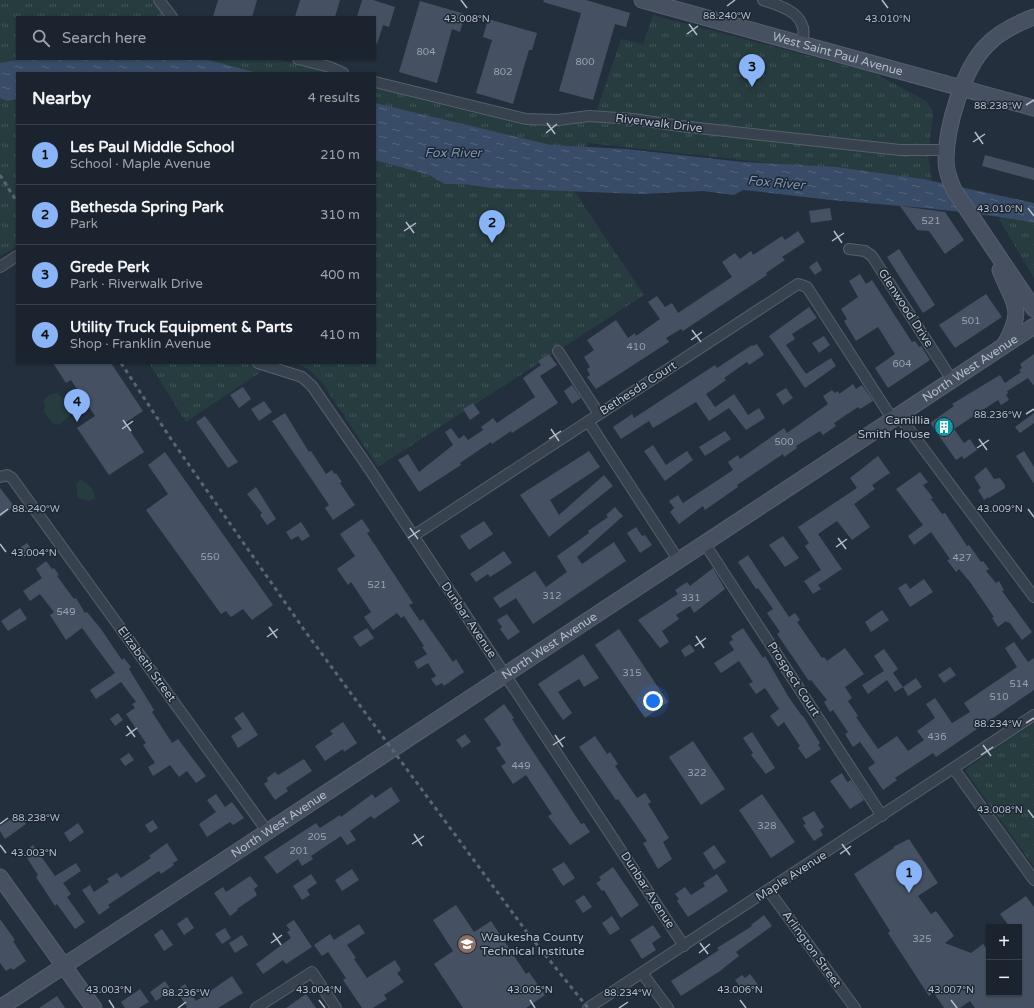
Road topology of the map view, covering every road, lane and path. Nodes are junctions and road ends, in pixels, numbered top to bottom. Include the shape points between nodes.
1 (159, 0) edge
2 (642, 0) edge
3 (763, 0) edge
4 (171, 16) edge
5 (1034, 17) edge
6 (802, 44) junction
7 (302, 60) edge
8 (341, 72) edge
9 (376, 82) edge
10 (962, 87) junction
11 (1034, 108) edge
12 (947, 150) junction
13 (990, 242) junction
14 (849, 248) dead end
15 (16, 257) edge
16 (0, 267) edge
17 (1034, 309) edge
18 (1034, 326) edge
19 (1004, 345) junction
20 (558, 351) dead end
21 (261, 364) edge
22 (952, 380) junction
23 (599, 414) junction
24 (896, 418) junction
25 (588, 420) junction
26 (0, 477) edge
27 (413, 536) junction
28 (705, 544) junction
29 (679, 561) junction
30 (1034, 597) edge
31 (505, 674) junction
32 (1034, 715) edge
33 (954, 769) junction
34 (882, 816) junction
35 (267, 831) junction
36 (0, 877) edge
37 (1034, 880) edge
38 (769, 890) junction
39 (684, 946) junction
40 (63, 965) junction
41 (642, 973) junction
42 (0, 1008) edge
43 (94, 1008) edge
44 (256, 1008) edge
45 (336, 1008) edge
46 (588, 1008) edge
47 (668, 1008) edge
48 (855, 1008) edge

1 - 4 street
2 - 6 street, West Saint Paul Avenue
3 - 6 street via 782,7 798,18 803,29
5 - 10 street via 1002,33 988,44 970,66
6 - 10 street, West Saint Paul Avenue
7 - 8 street
9 - 12 street, Riverwalk Drive via 526,119 558,120 589,116 626,118 900,150
10 - 11 street, West Saint Paul Avenue
10 - 12 street
12 - 13 street via 947,167 951,183
13 - 17 street
13 - 19 street via 1016,304 1017,312 1012,332
14 - 22 street, Glenwood Drive via 865,251 872,256
15 - 16 street
18 - 19 street, North West Avenue
19 - 22 street, North West Avenue
20 - 23 street
21 - 27 street, Dunbar Avenue via 302,376 308,381
22 - 24 street, North West Avenue
23 - 24 street, Bethesda Court via 798,284 807,287
23 - 25 street, Bethesda Court
24 - 28 street, North West Avenue
24 - 30 street
25 - 27 street, Bethesda Court
25 - 29 street
26 - 35 street, Elizabeth Street via 7,475 12,478
27 - 31 street, Dunbar Avenue
28 - 29 street, North West Avenue
28 - 34 street, Prospect Court
29 - 31 street, North West Avenue
31 - 35 street, North West Avenue
31 - 39 street, Dunbar Avenue
32 - 33 street, Maple Avenue
33 - 34 street, Maple Avenue
33 - 37 street
34 - 38 street, Maple Avenue
35 - 40 street, North West Avenue
36 - 40 street
38 - 39 street, Maple Avenue
38 - 48 street, Arlington Street
39 - 41 street, Maple Avenue
40 - 42 street, North West Avenue
40 - 43 street
41 - 46 street, Maple Avenue
41 - 47 street
44 - 45 street via 312,972

